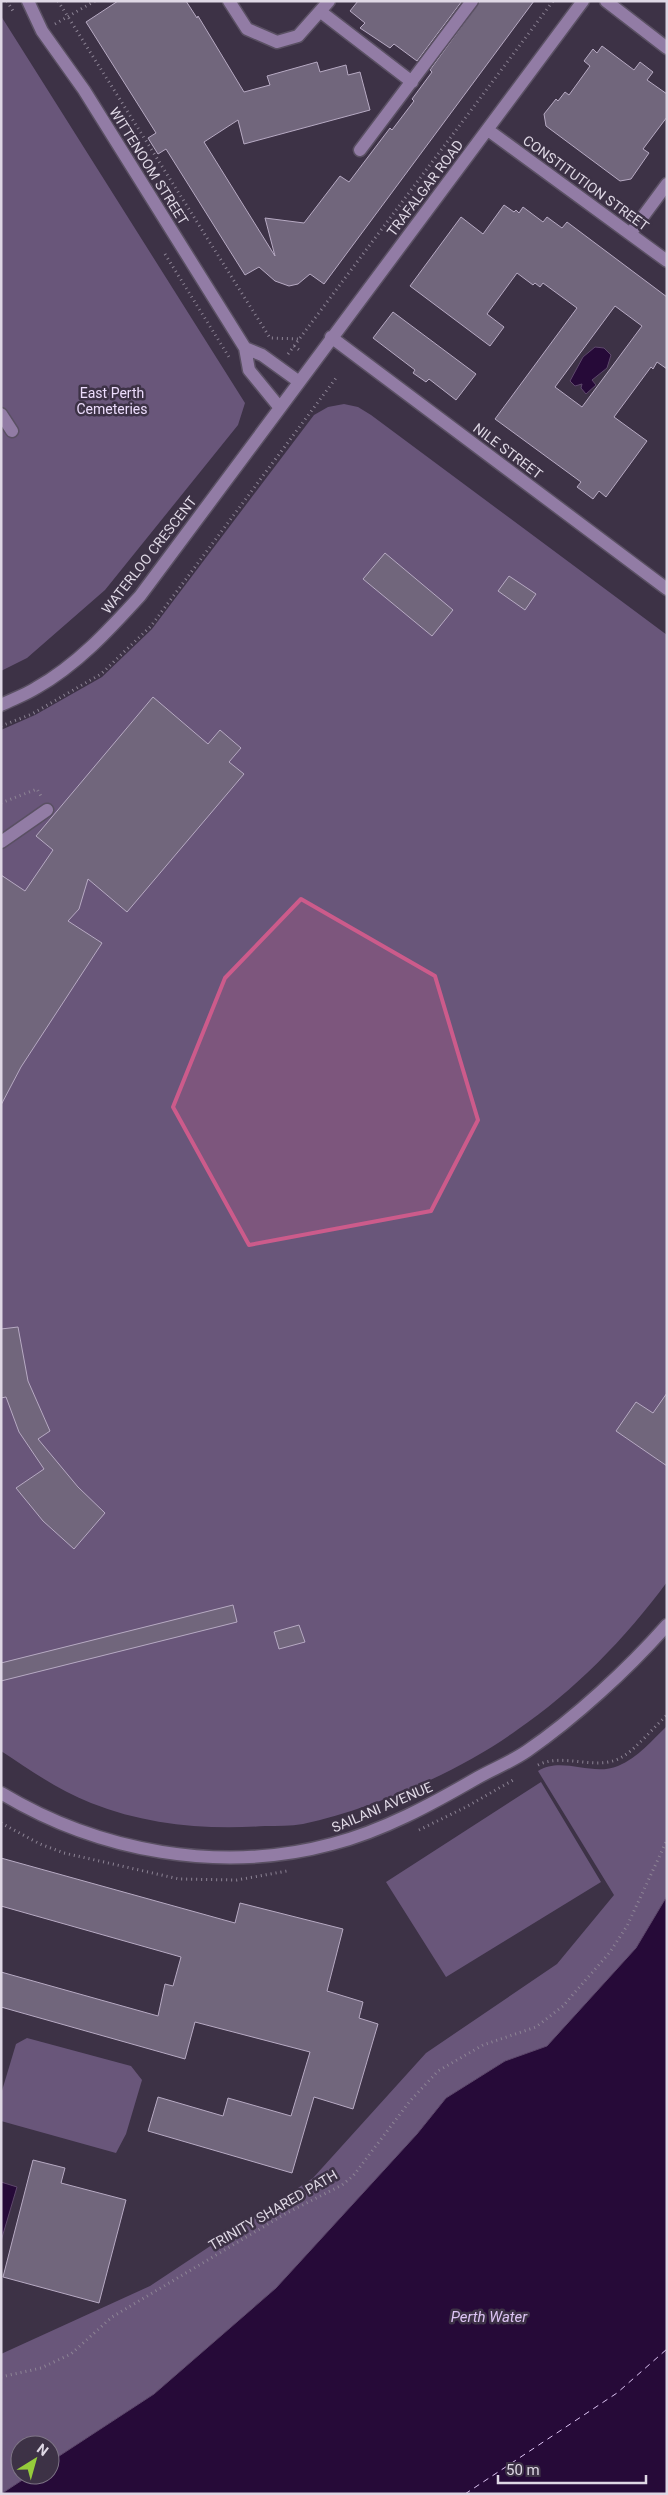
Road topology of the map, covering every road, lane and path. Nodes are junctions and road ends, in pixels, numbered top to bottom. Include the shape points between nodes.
1 (28, 1) edge
2 (58, 1) edge
3 (95, 1) edge
4 (229, 1) edge
5 (329, 1) edge
6 (472, 1) edge
7 (553, 1) edge
8 (583, 1) edge
9 (606, 1) edge
10 (321, 12) junction
11 (68, 18) junction
12 (55, 24) dead end
13 (667, 48) edge
14 (412, 82) junction
15 (488, 130) junction
16 (360, 150) dead end
17 (667, 184) edge
18 (630, 234) junction
19 (667, 261) edge
20 (332, 337) junction
21 (299, 340) junction
22 (294, 346) junction
23 (245, 348) junction
24 (302, 352) dead end
25 (288, 355) dead end
26 (336, 378) dead end
27 (298, 381) junction
28 (291, 392) joint
29 (280, 408) junction
30 (1, 414) edge
31 (12, 431) dead end
32 (667, 589) edge
33 (1, 705) edge
34 (1, 726) edge
35 (37, 789) dead end
36 (1, 803) edge
37 (47, 810) dead end
38 (1, 842) edge
39 (667, 1625) edge
40 (1, 1793) edge
41 (667, 1840) edge
42 (1, 2378) edge

1 - 23 street, WITTENOOM STREET via 42,31 84,90
2 - 11 path
3 - 11 path
4 - 10 street via 247,30 277,42 298,36
5 - 10 street
6 - 14 street
7 - 21 path
8 - 15 street, TRAFALGAR ROAD
9 - 13 street
10 - 14 street
11 - 12 path
11 - 21 path via 270,338
14 - 16 street
15 - 18 street, CONSTITUTION STREET
15 - 20 street, TRAFALGAR ROAD
17 - 18 street
18 - 19 street, CONSTITUTION STREET
20 - 27 street, TRAFALGAR ROAD
20 - 32 street, NILE STREET
21 - 22 path
22 - 24 path
22 - 25 path
23 - 27 street via 262,355
23 - 29 street, WITTENOOM STREET via 249,370
26 - 34 path via 151,626 101,674 32,714
27 - 28 street, TRAFALGAR ROAD
28 - 29 street, WATERLOO CRESCENT
29 - 33 street, WATERLOO CRESCENT via 140,596 103,637 36,688
30 - 31 street
35 - 36 path
37 - 38 street
39 - 40 street, SAILANI AVENUE via 615,1678 526,1752 429,1804 333,1844 273,1855 216,1858 149,1850 80,1832 30,1811
41 - 42 path, TRINITY SHARED PATH via 627,1926 610,1952 563,2006 536,2026 483,2045 438,2071 410,2101 353,2176 342,2185 285,2214 112,2317 71,2354 41,2368

